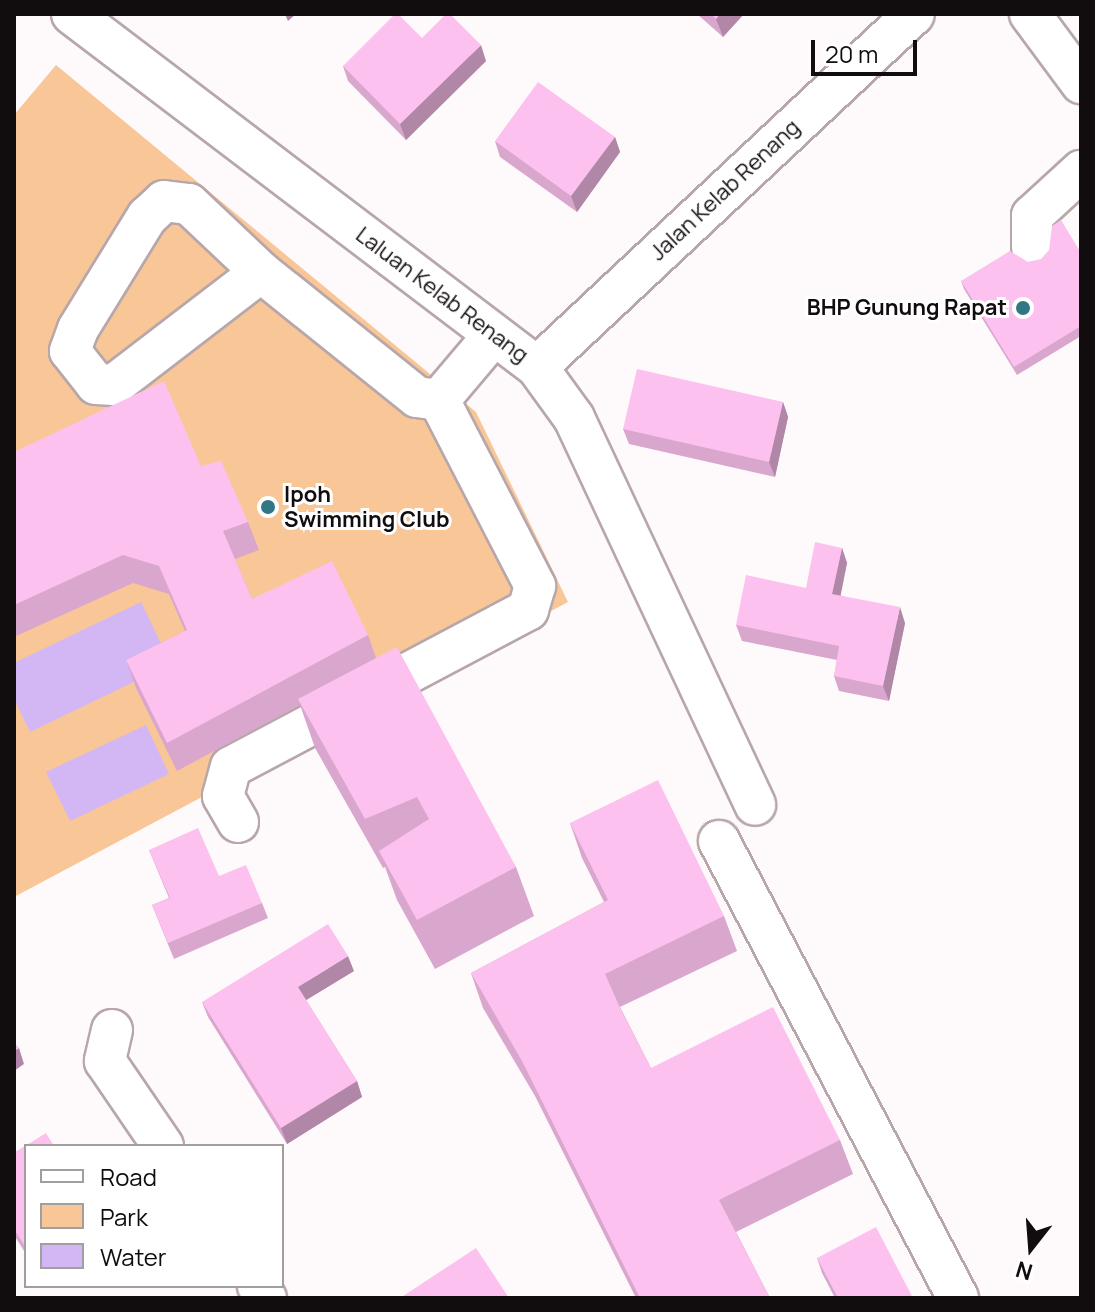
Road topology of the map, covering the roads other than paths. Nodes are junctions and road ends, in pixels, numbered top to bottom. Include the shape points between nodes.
1 (72, 14) edge
2 (914, 14) edge
3 (1030, 14) edge
4 (1081, 83) edge
5 (1081, 171) edge
6 (1032, 247) dead end
7 (261, 272) junction
8 (494, 335) junction
9 (537, 367) junction
10 (439, 400) junction
11 (755, 805) dead end
12 (238, 822) dead end
13 (719, 841) dead end
14 (112, 1030) dead end
15 (162, 1144) edge
16 (958, 1298) edge

1 - 8 street, Laluan Kelab Renang
2 - 9 street, Jalan Kelab Renang
3 - 4 street
5 - 6 street via 1032,216
7 - 7 street via 189,204 164,201 147,217 78,329 70,351 96,384 114,385
7 - 10 street via 417,397
8 - 9 street, Laluan Kelab Renang
8 - 10 street
9 - 11 street, Laluan Kelab Renang via 574,418
10 - 12 street via 535,586 528,610 231,767 223,796
13 - 16 street
14 - 15 street via 105,1061

